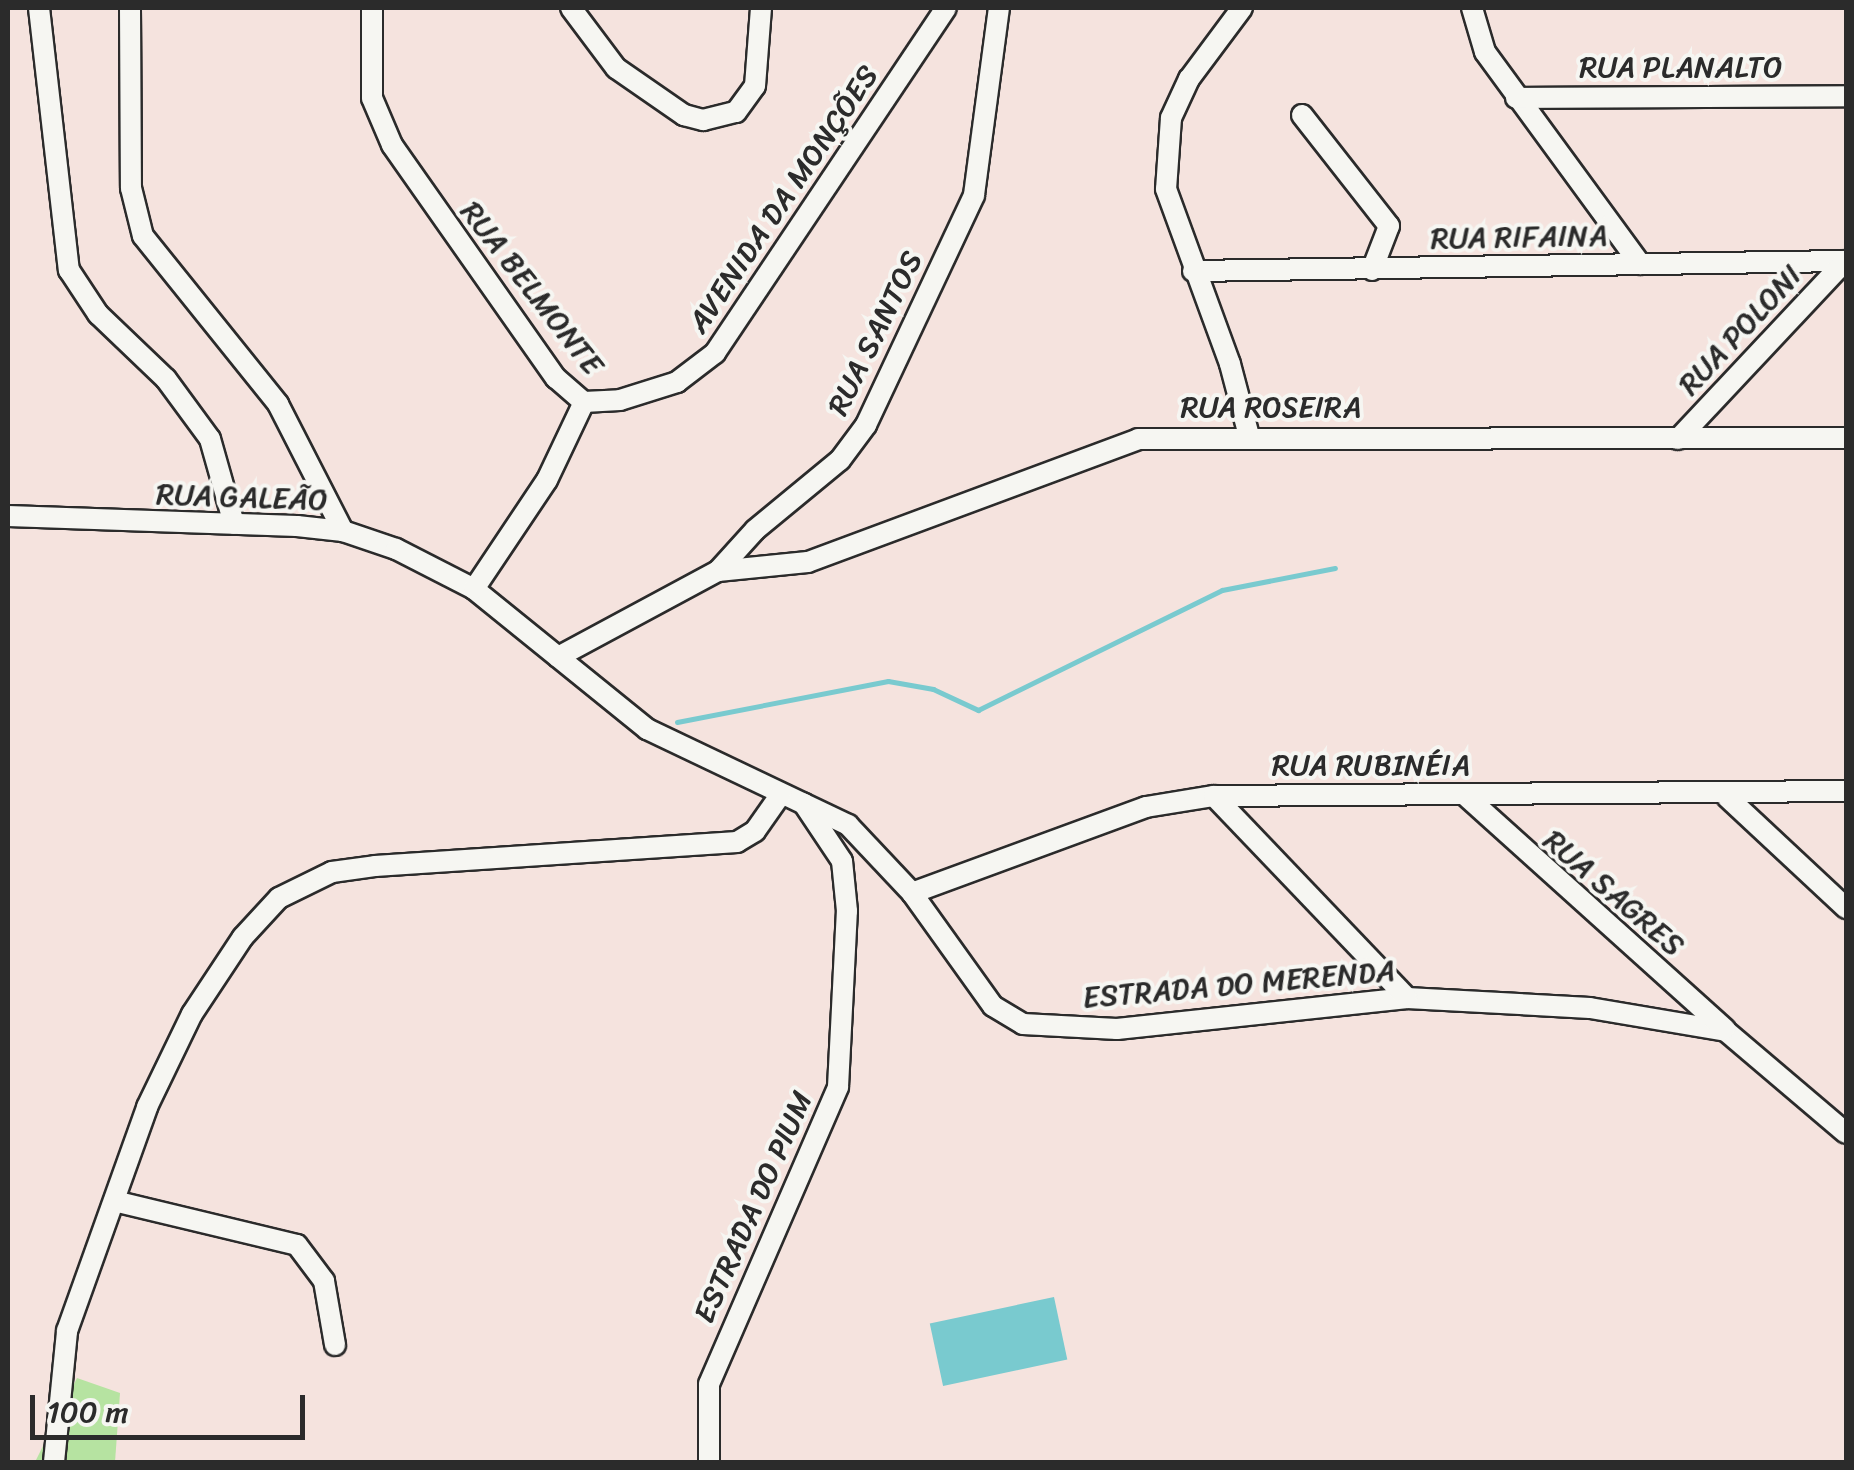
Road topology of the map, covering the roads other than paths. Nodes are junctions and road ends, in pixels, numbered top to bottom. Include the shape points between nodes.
1 (40, 8) edge
2 (130, 8) edge
3 (372, 8) edge
4 (570, 8) edge
5 (761, 8) edge
6 (946, 8) edge
7 (1000, 8) edge
8 (1242, 8) edge
9 (1472, 8) edge
10 (1846, 96) edge
11 (1516, 98) junction
12 (1302, 115) dead end
13 (1846, 261) edge
14 (1640, 264) junction
15 (1372, 270) junction
16 (1193, 271) junction
17 (584, 402) junction
18 (1249, 436) junction
19 (1846, 438) edge
20 (1678, 439) junction
21 (8, 516) edge
22 (234, 524) junction
23 (343, 530) junction
24 (718, 571) junction
25 (474, 590) junction
26 (558, 656) junction
27 (1846, 791) edge
28 (781, 794) junction
29 (1214, 796) junction
30 (1466, 796) junction
31 (1727, 797) junction
32 (804, 804) junction
33 (865, 843) junction
34 (842, 861) junction
35 (912, 892) junction
36 (1846, 908) edge
37 (1407, 998) junction
38 (1726, 1031) junction
39 (1846, 1134) edge
40 (114, 1201) junction
41 (335, 1344) dead end
42 (54, 1462) edge
43 (709, 1462) edge

1 - 22 street via 69,270 98,314 166,379 210,439
2 - 23 street via 130,188 143,236 278,404
3 - 17 street, RUA BELMONTE via 372,98 392,145 556,378
4 - 5 street via 616,68 703,120 736,112 755,86
6 - 17 street, AVENIDA DA MONÇÕES via 715,353 677,382 620,400
7 - 24 street, RUA SANTOS via 974,195 866,425 840,460 755,530
8 - 16 street via 1189,79 1171,118 1166,188
9 - 11 street via 1485,52
10 - 11 street, RUA PLANALTO
11 - 14 street
12 - 15 street via 1388,226
13 - 14 street, RUA RIFAINA
13 - 20 street, RUA POLONI
14 - 15 street, RUA RIFAINA
15 - 16 street, RUA RIFAINA
16 - 18 street via 1230,364
17 - 25 street, RUA BELMONTE via 547,480
18 - 20 street, RUA ROSEIRA
18 - 24 street, RUA ROSEIRA via 1183,435 1103,448 808,562
19 - 20 street, RUA ROSEIRA
21 - 22 street, RUA GALEÃO
22 - 23 street, RUA GALEÃO
23 - 25 street, RUA GALEÃO
24 - 26 street, RUA SANTOS
25 - 26 street, RUA GALEÃO
26 - 28 street, ESTRADA DO MERENDA via 647,729
27 - 31 street, RUA RUBINÉIA
28 - 32 street, ESTRADA DO MERENDA
28 - 40 street via 755,831 718,846 374,866 305,881 243,937 192,1014 164,1065
29 - 30 street, RUA RUBINÉIA
29 - 35 street, RUA RUBINÉIA via 1146,807
29 - 37 street
30 - 31 street, RUA RUBINÉIA
30 - 38 street, RUA SAGRES
31 - 36 street
32 - 33 street, ESTRADA DO MERENDA via 848,825
32 - 34 street, ESTRADA DO PIUM
33 - 34 street
33 - 35 street, ESTRADA DO MERENDA
34 - 43 street, ESTRADA DO PIUM via 847,911 838,1087 709,1384
35 - 37 street, ESTRADA DO MERENDA via 993,1006 1038,1027 1118,1030
37 - 38 street, ESTRADA DO MERENDA via 1590,1008
38 - 39 street
40 - 41 street via 297,1246 324,1281
40 - 42 street via 66,1331

